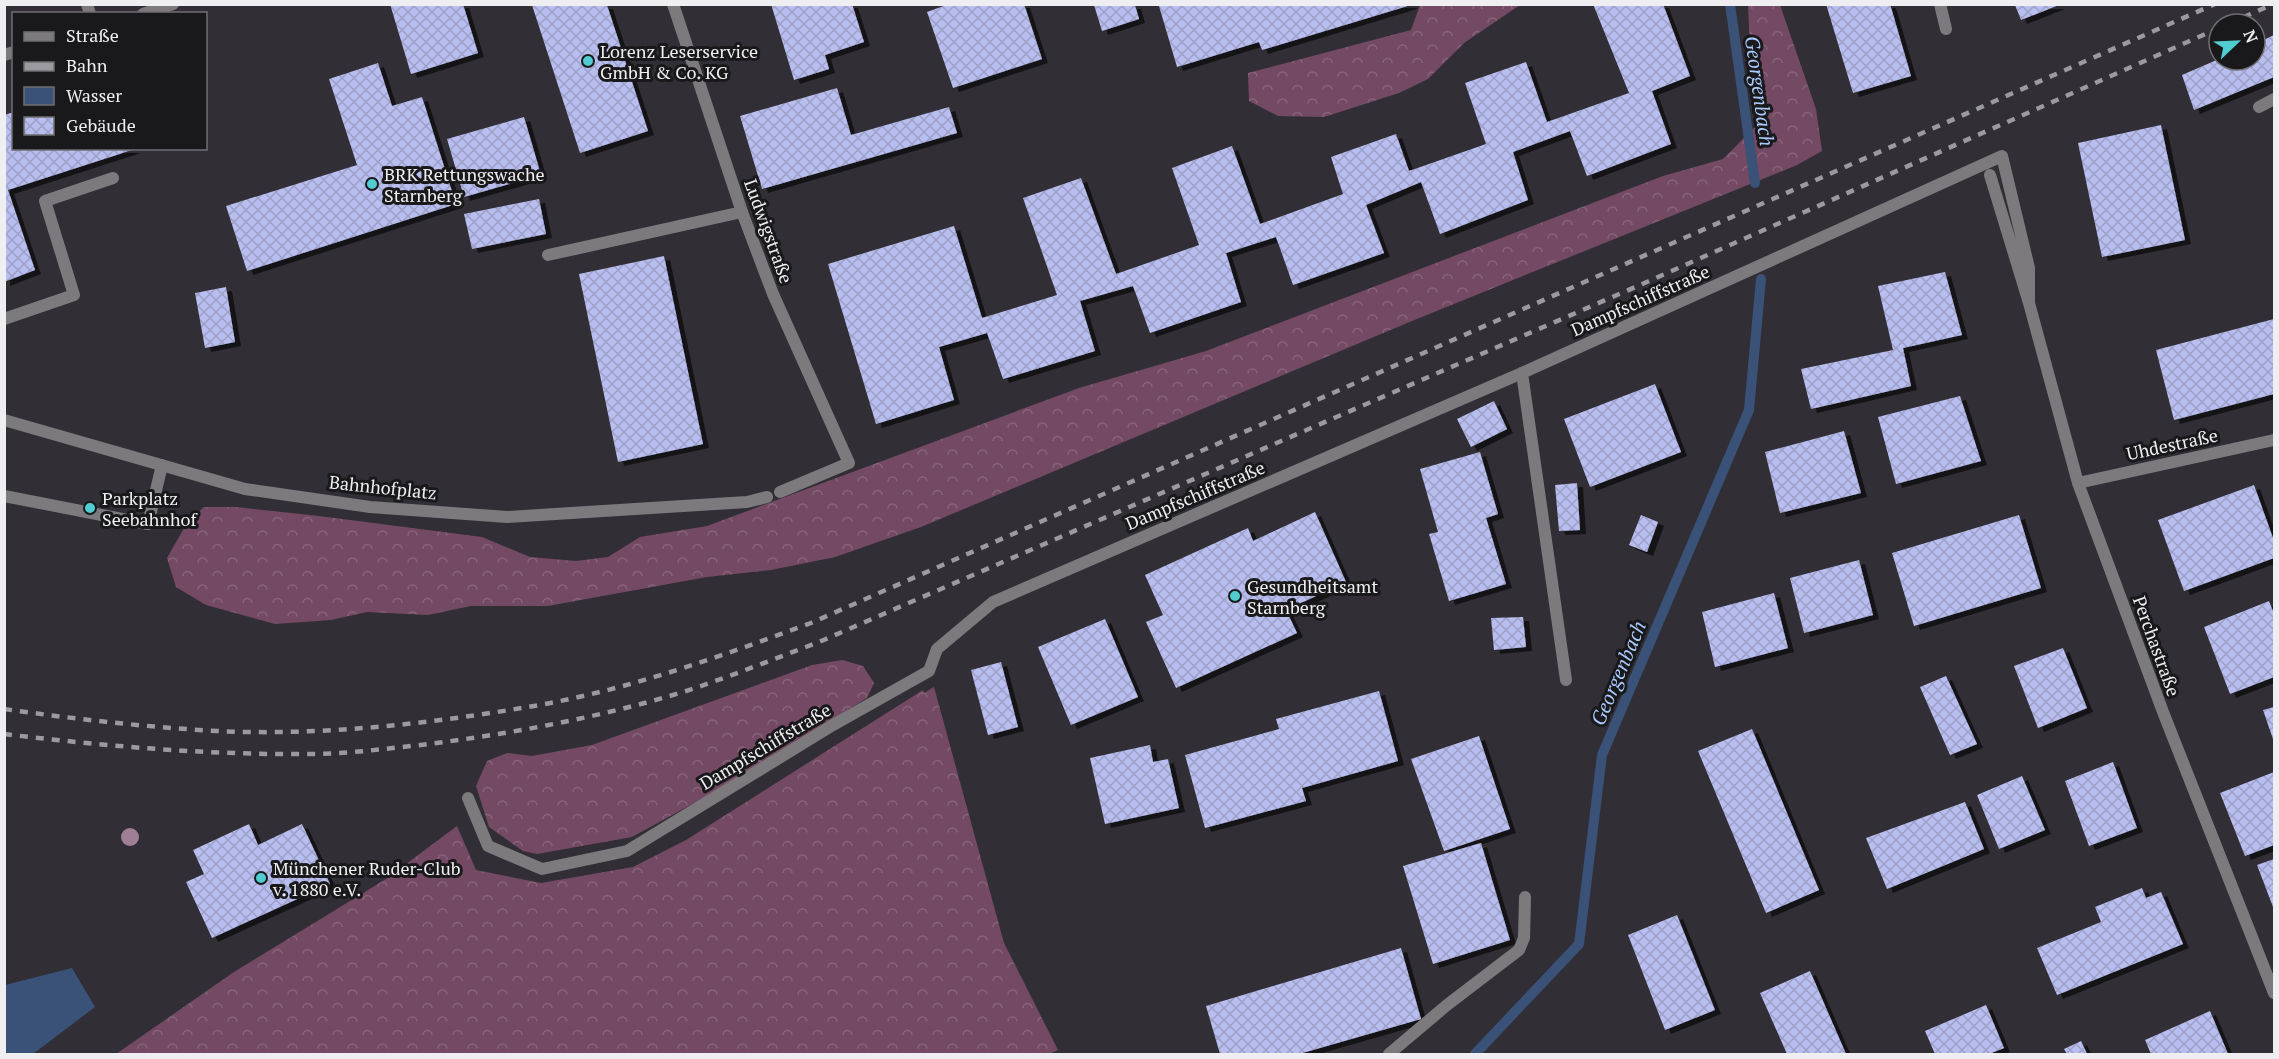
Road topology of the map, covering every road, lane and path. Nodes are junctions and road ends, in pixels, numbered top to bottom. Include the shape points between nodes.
1 (173, 4) edge
2 (673, 4) edge
3 (1940, 4) edge
4 (149, 12) edge
5 (1946, 29) dead end
6 (2274, 99) edge
7 (2259, 106) dead end
8 (2002, 156) joint
9 (1990, 176) dead end
10 (113, 178) dead end
11 (742, 212) junction
12 (548, 255) dead end
13 (2029, 303) junction
14 (4, 319) edge
15 (1522, 373) junction
16 (4, 420) edge
17 (2274, 440) edge
18 (162, 465) junction
19 (2078, 483) junction
20 (780, 492) dead end
21 (4, 496) edge
22 (767, 497) dead end
23 (1566, 680) dead end
24 (468, 798) dead end
25 (1526, 897) dead end
26 (2274, 993) edge
27 (1389, 1054) edge

1 - 4 street
2 - 11 street, Ludwigstraße
3 - 5 street
6 - 7 street
8 - 13 street, Perchastraße via 2029,268
8 - 15 street, Dampfschiffstraße
9 - 13 street, Perchastraße
10 - 14 street via 45,201 75,295
11 - 12 street
11 - 20 street, Ludwigstraße via 773,294 849,463
13 - 19 street, Perchastraße
15 - 23 street
15 - 24 street, Dampfschiffstraße via 993,602 937,649 929,671 627,851 542,869 488,846
16 - 18 street, Bahnhofplatz
17 - 19 street, Uhdestraße
18 - 21 street via 148,524
18 - 22 street, Bahnhofplatz via 245,489 370,507 507,517 747,502
19 - 26 street, Perchastraße
25 - 27 street via 1524,938 1519,950

